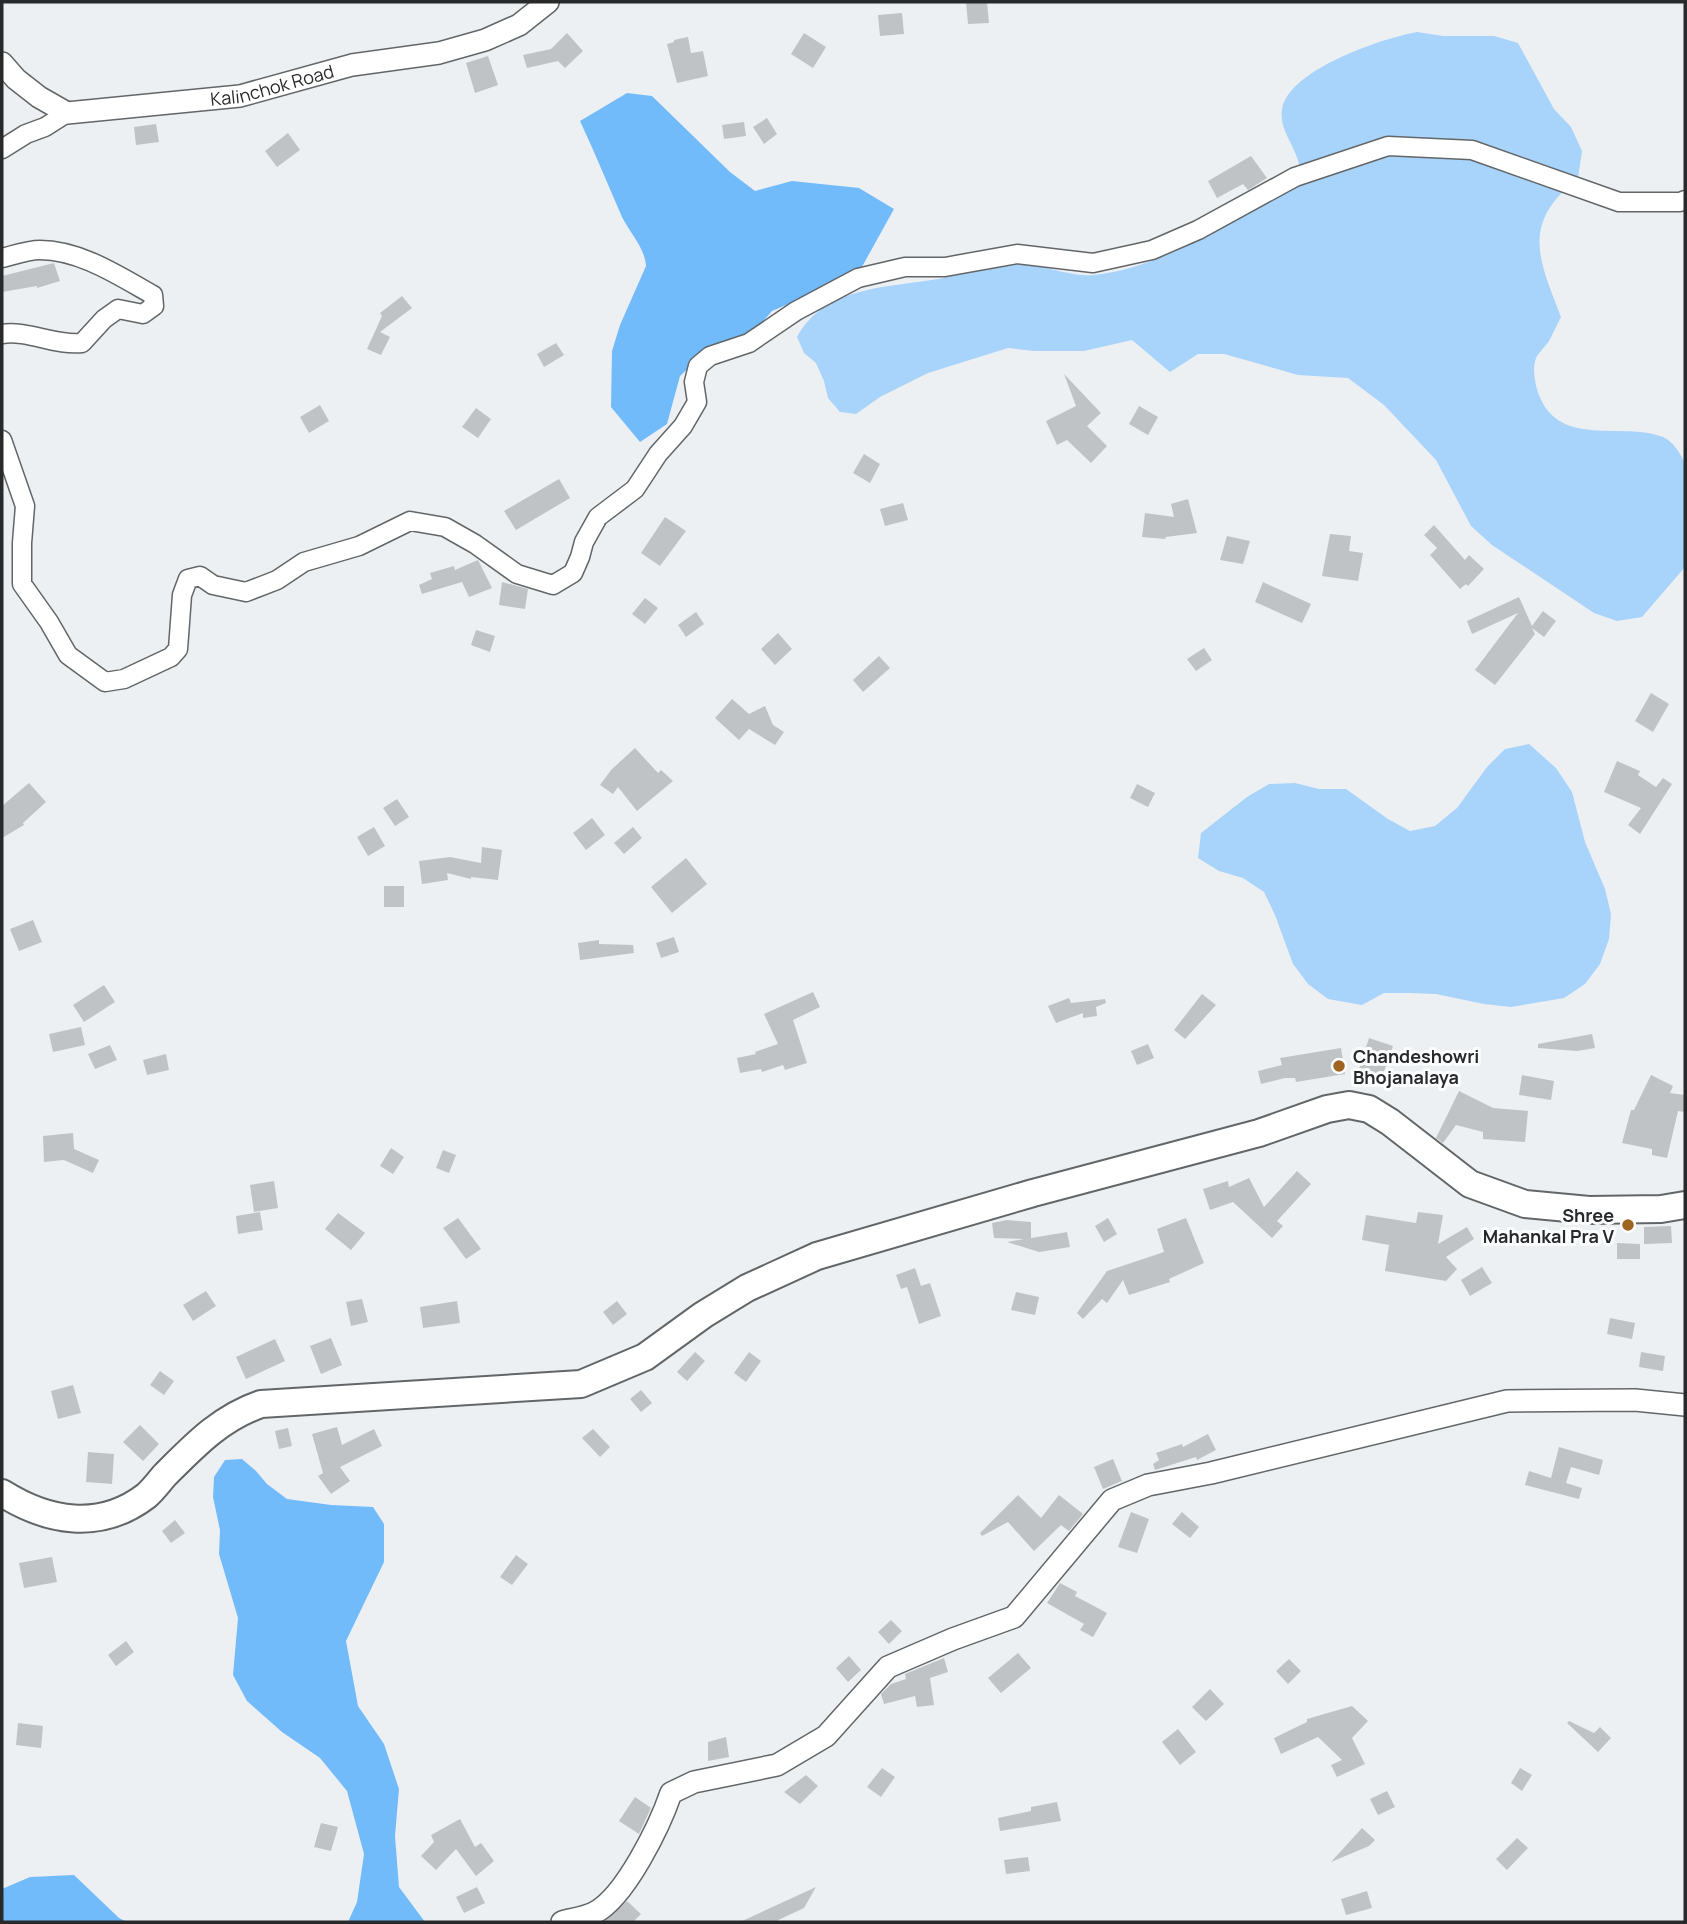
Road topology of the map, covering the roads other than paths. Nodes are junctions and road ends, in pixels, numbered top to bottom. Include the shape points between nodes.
1 (548, 2) edge
2 (2, 63) edge
3 (67, 113) junction
4 (2, 149) edge
5 (1685, 200) edge
6 (2, 258) edge
7 (2, 334) edge
8 (2, 440) edge
9 (1685, 1205) edge
10 (1685, 1405) edge
11 (2, 1493) edge
12 (562, 1922) edge

1 - 3 street, Kalinchok Road via 519,25 439,53 352,65 240,96
2 - 3 street via 39,97
3 - 4 street
5 - 8 street via 1619,202 1472,150 1388,146 1295,177 1152,250 1093,263 1017,254 944,267 905,267 858,278 749,343 710,356 698,366 694,382 697,402 683,426 635,489 598,517 573,573 553,585 517,574 445,527 410,521 359,546 304,562 277,580 246,592 200,576 188,579 182,595 178,649 171,657 124,679 105,682 68,655 22,584 25,506
6 - 7 street via 39,250 74,256 153,295 153,306 143,314 118,309 82,343 66,345
9 - 11 main road via 1589,1210 1525,1204 1470,1184 1390,1122 1369,1109 1349,1105 817,1256 747,1288 645,1357 581,1384 261,1404 227,1419 147,1495 120,1511 89,1520 52,1516
10 - 12 street via 1635,1400 1507,1401 1149,1485 1112,1500 1014,1616 888,1667 826,1735 777,1765 694,1782 671,1793 663,1817 621,1890 594,1913

